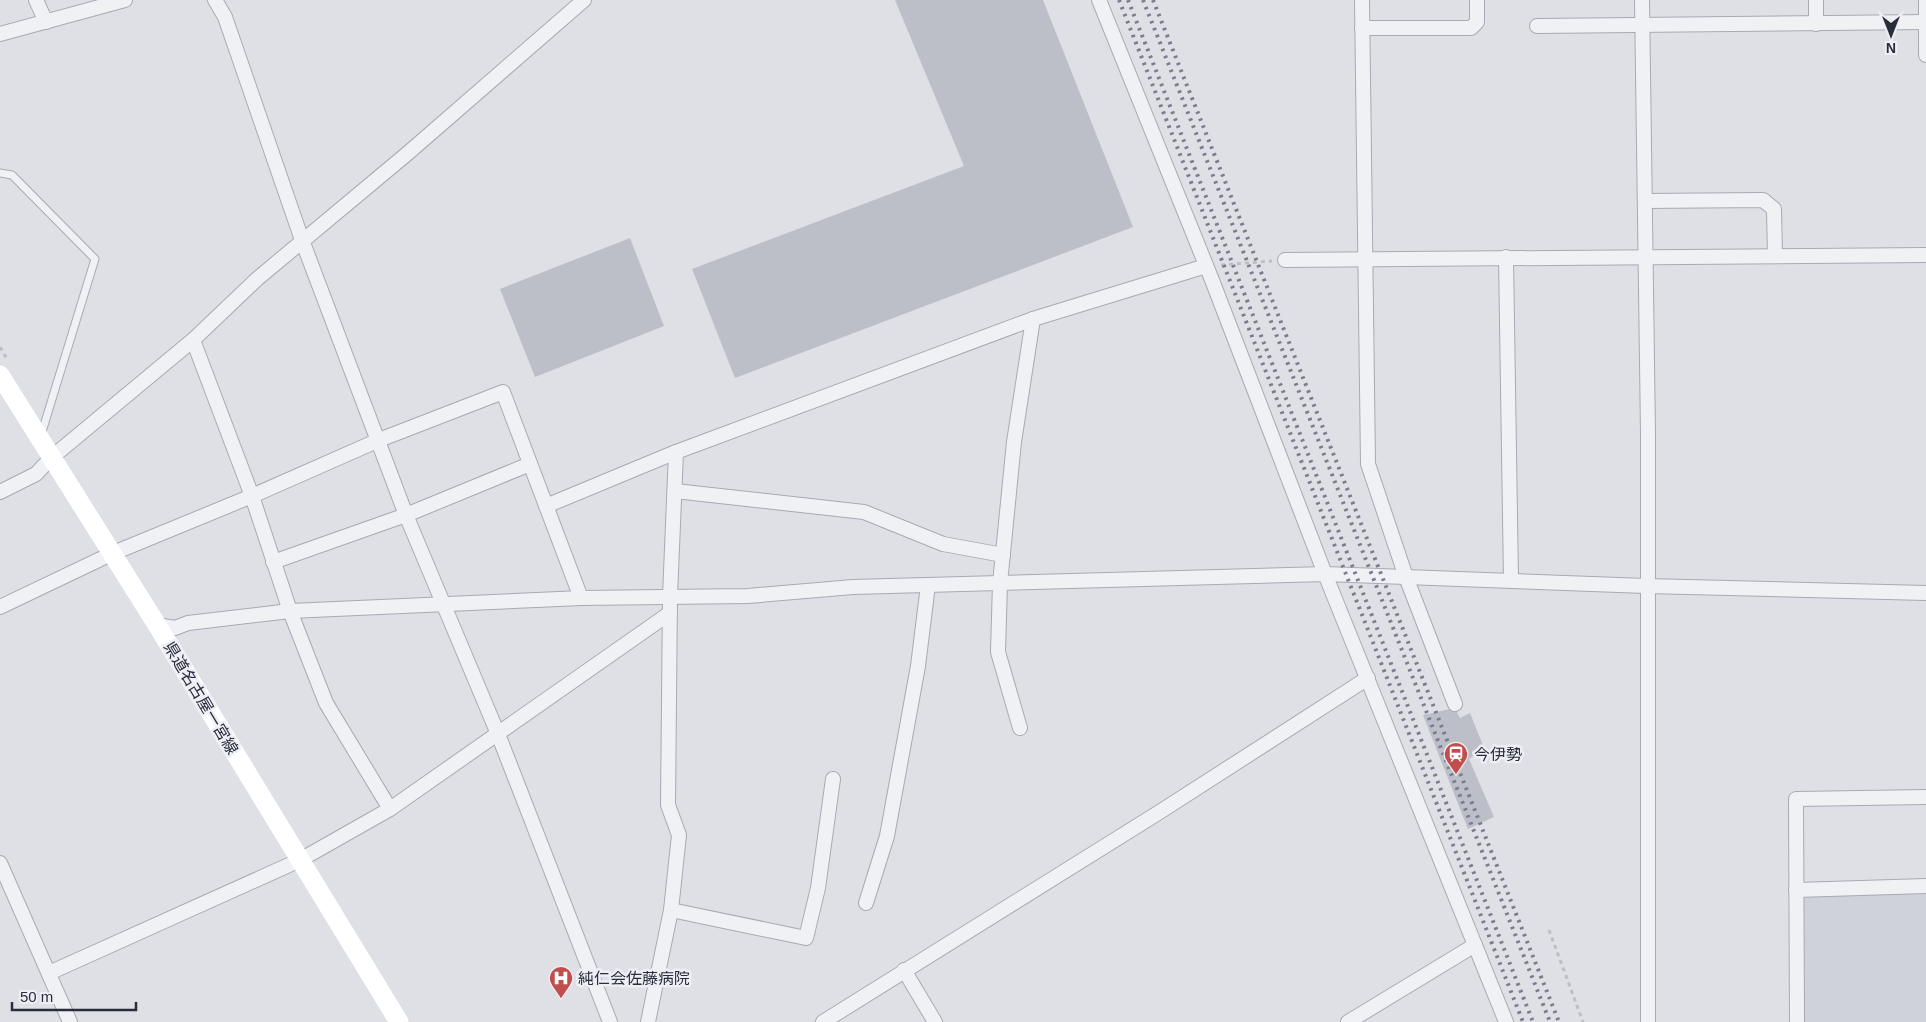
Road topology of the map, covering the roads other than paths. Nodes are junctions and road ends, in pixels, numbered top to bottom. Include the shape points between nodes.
1 (36, 0) edge
2 (125, 0) edge
3 (215, 0) edge
4 (584, 0) edge
5 (1099, 0) edge
6 (1362, 0) edge
7 (1477, 0) edge
8 (1642, 0) edge
9 (1816, 0) edge
10 (1926, 0) edge
11 (46, 22) junction
12 (1926, 22) edge
13 (1816, 24) junction
14 (1642, 25) junction
15 (1537, 26) dead end
16 (1362, 28) junction
17 (0, 34) edge
18 (1926, 55) edge
19 (0, 173) edge
20 (1645, 201) junction
21 (302, 240) junction
22 (1926, 255) edge
23 (1646, 256) junction
24 (1775, 256) junction
25 (1506, 257) junction
26 (1364, 258) junction
27 (1285, 260) road end
28 (1206, 266) junction
29 (1033, 319) junction
30 (193, 340) junction
31 (0, 375) edge
32 (40, 440) junction
33 (379, 440) junction
34 (676, 452) junction
35 (51, 458) junction
36 (530, 464) junction
37 (675, 491) junction
38 (0, 492) edge
39 (252, 496) junction
40 (546, 506) junction
41 (406, 515) junction
42 (111, 554) junction
43 (1003, 555) junction
44 (273, 562) junction
45 (1325, 574) junction
46 (1406, 577) junction
47 (1511, 581) junction
48 (1000, 583) junction
49 (928, 585) junction
50 (1646, 586) junction
51 (1926, 593) edge
52 (670, 596) junction
53 (581, 598) junction
54 (443, 605) junction
55 (0, 606) edge
56 (290, 611) junction
57 (670, 613) junction
58 (157, 626) junction
59 (1368, 678) junction
60 (1454, 704) dead end
61 (1020, 728) dead end
62 (498, 734) junction
63 (833, 779) dead end
64 (1926, 797) edge
65 (390, 810) junction
66 (300, 860) junction
67 (0, 863) edge
68 (1926, 886) edge
69 (1796, 890) junction
70 (866, 903) dead end
71 (671, 910) junction
72 (1474, 945) junction
73 (904, 970) junction
74 (49, 973) junction
75 (70, 1022) edge
76 (400, 1022) edge
77 (610, 1022) edge
78 (648, 1022) edge
79 (823, 1022) edge
80 (935, 1022) edge
81 (1348, 1022) edge
82 (1506, 1022) edge
83 (1648, 1022) edge
84 (1797, 1022) edge

1 - 11 street
2 - 11 street
3 - 21 street via 225,17
4 - 21 street
5 - 28 street
6 - 16 street
7 - 16 street via 1478,22 1471,28
8 - 14 street
9 - 13 street
10 - 12 street
11 - 17 street
12 - 13 street
12 - 18 street
13 - 14 street
14 - 15 street
14 - 20 street
16 - 26 street
19 - 32 lane via 12,175 95,259
20 - 23 street
20 - 24 street via 1763,200 1774,208
21 - 30 street
21 - 33 street
22 - 24 street
23 - 24 street
23 - 25 street
23 - 50 street
25 - 26 street
25 - 47 street
26 - 27 street
26 - 46 street via 1368,464
28 - 29 street
28 - 45 street
29 - 34 street
29 - 43 street via 1014,442
30 - 35 street
30 - 39 street
31 - 32 main road, 県道名古屋一宮線
32 - 35 main road, 県道名古屋一宮線
33 - 36 street via 503,392
33 - 39 street
33 - 41 street
34 - 37 street
34 - 40 street
35 - 38 street via 36,474
35 - 42 main road, 県道名古屋一宮線
36 - 40 street
36 - 41 street
37 - 43 street via 864,512 943,544
37 - 52 street
39 - 42 street
39 - 44 street
40 - 53 street
41 - 44 street
41 - 54 street
42 - 55 street
42 - 58 main road, 県道名古屋一宮線
43 - 48 street
44 - 56 street
45 - 46 street
45 - 48 street
45 - 59 street
46 - 47 street
46 - 60 street
47 - 50 street
48 - 49 street
48 - 61 street via 998,652
49 - 52 street via 853,586 748,596
49 - 70 street via 918,666 887,836
50 - 51 street
50 - 83 street
52 - 53 street
52 - 57 street
53 - 54 street
54 - 56 street
54 - 62 street
56 - 58 street via 188,623 175,628
56 - 65 street via 326,703
57 - 62 street
57 - 71 street via 668,805 679,835
58 - 66 main road, 県道名古屋一宮線
59 - 72 street
59 - 73 street
62 - 65 street
62 - 77 street
63 - 71 street via 818,888 806,938
64 - 69 street via 1796,799
65 - 66 street
66 - 74 street
66 - 76 main road, 県道名古屋一宮線
67 - 74 street
68 - 69 street
69 - 84 street
71 - 78 street
72 - 81 street
72 - 82 street
73 - 79 street
73 - 80 street
74 - 75 street

